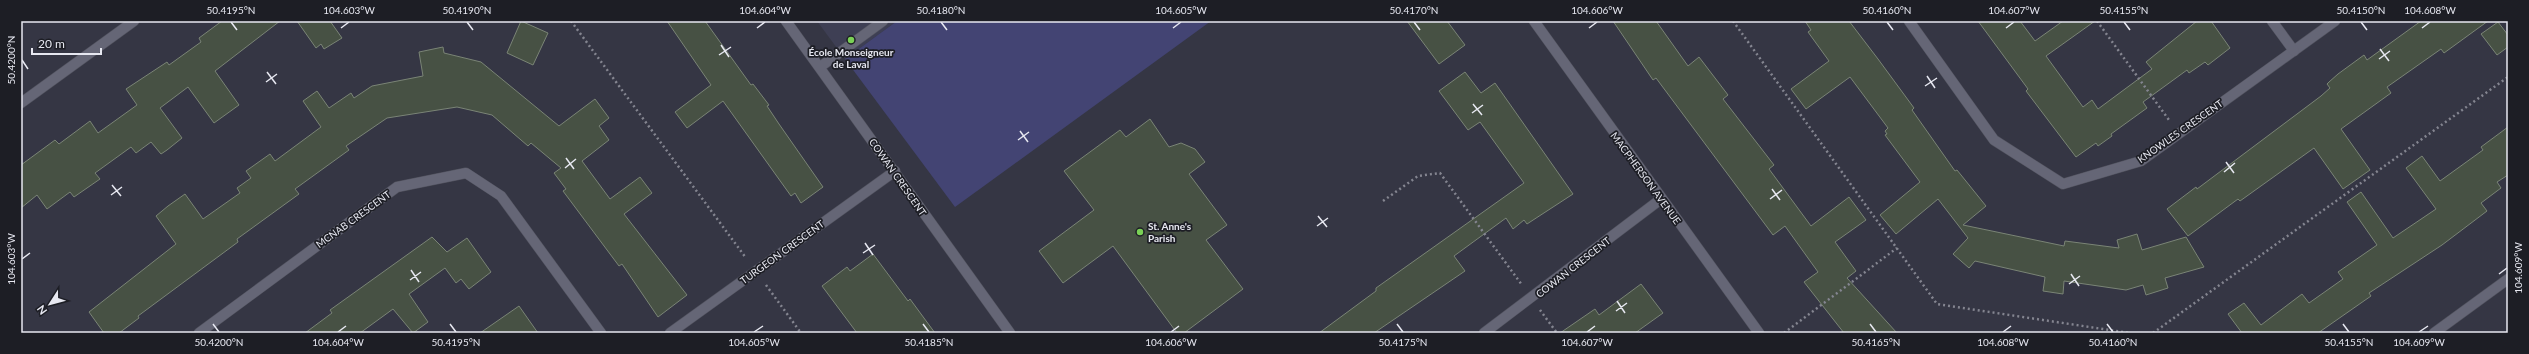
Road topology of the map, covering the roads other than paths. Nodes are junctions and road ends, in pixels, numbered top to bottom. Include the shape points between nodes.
1 (134, 21) edge
2 (786, 21) edge
3 (883, 21) edge
4 (1534, 21) edge
5 (1908, 21) edge
6 (2272, 21) edge
7 (2335, 21) edge
8 (2294, 51) junction
9 (820, 67) junction
10 (21, 103) edge
11 (895, 171) junction
12 (1660, 199) junction
13 (2508, 279) edge
14 (2442, 329) edge
15 (199, 333) edge
16 (601, 333) edge
17 (670, 333) edge
18 (1010, 333) edge
19 (1484, 333) edge
20 (1759, 333) edge
21 (2434, 333) edge

1 - 10 street
2 - 9 street, COWAN CRESCENT
3 - 9 street
4 - 12 street, MACPHERSON AVENUE
5 - 8 street, KNOWLES CRESCENT via 1994,140 2064,184 2141,161
6 - 8 street
7 - 8 street, KNOWLES CRESCENT
9 - 11 street, COWAN CRESCENT
11 - 17 street, TURGEON CRESCENT
11 - 18 street, COWAN CRESCENT
12 - 19 street, COWAN CRESCENT
12 - 20 street, MACPHERSON AVENUE
13 - 14 street
14 - 21 street
15 - 16 street, MCNAB CRESCENT via 397,187 466,173 501,196

